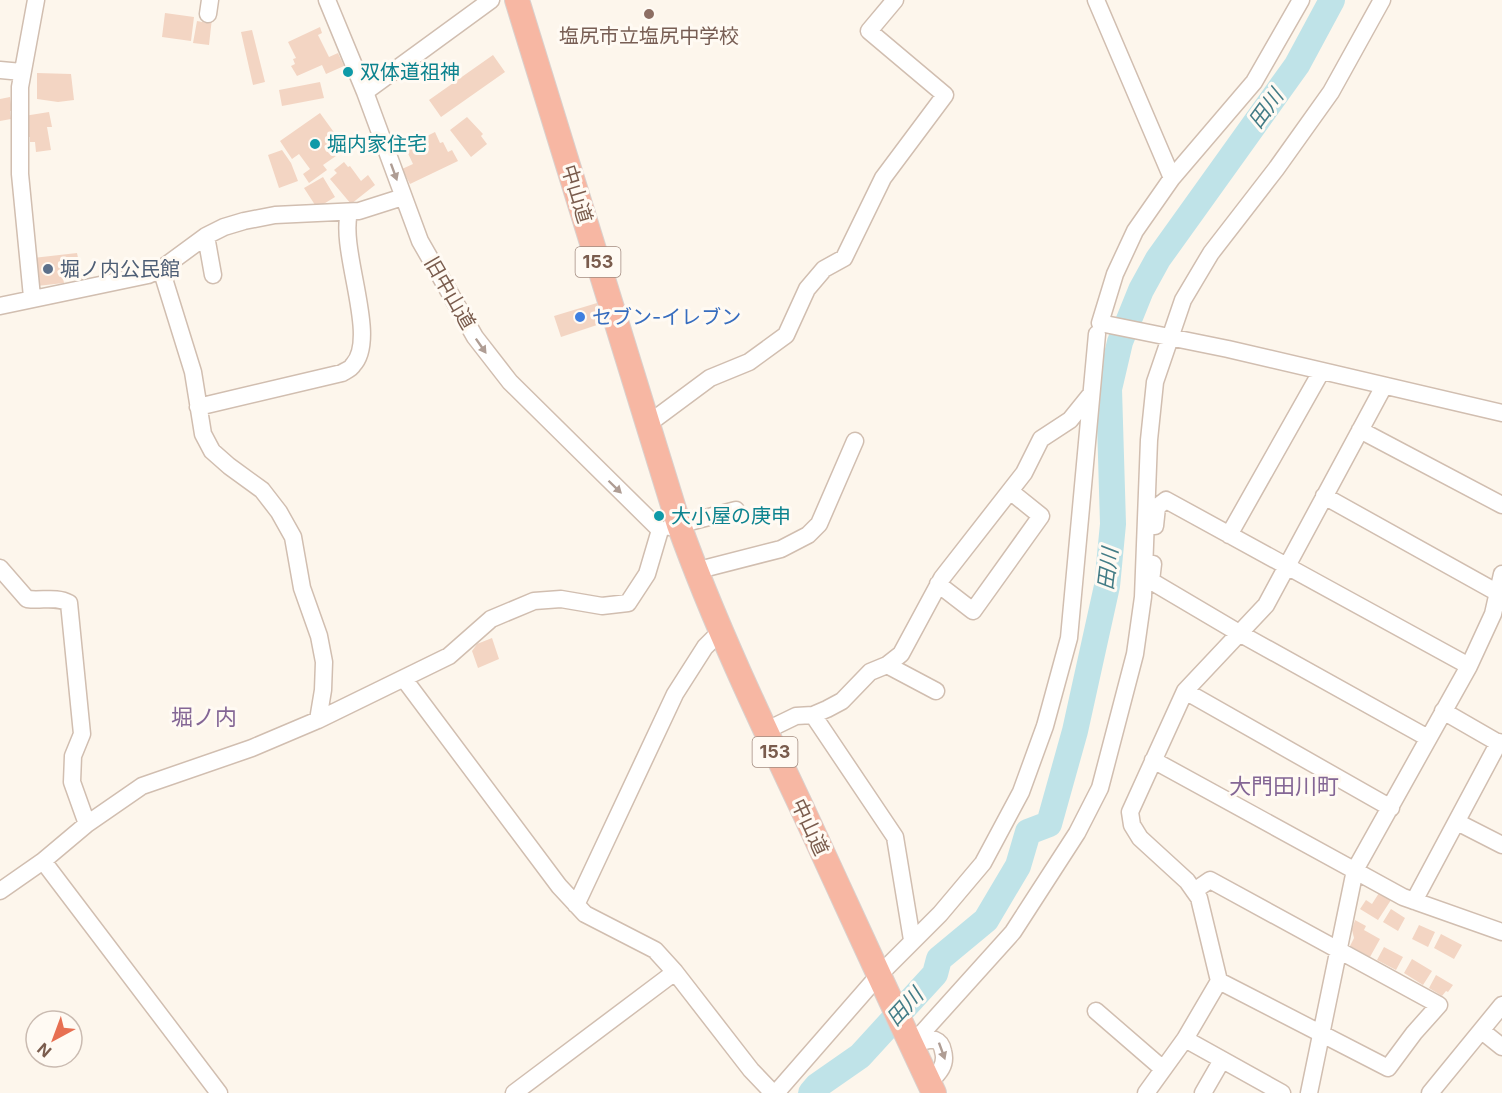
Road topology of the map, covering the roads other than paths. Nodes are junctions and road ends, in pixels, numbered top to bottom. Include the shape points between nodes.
1 (36, 0) edge
2 (327, 0) edge
3 (491, 0) edge
4 (517, 0) edge
5 (895, 0) edge
6 (1095, 0) edge
7 (1301, 0) edge
8 (1382, 0) edge
9 (0, 70) edge
10 (22, 72) junction
11 (365, 92) junction
12 (1172, 178) junction
13 (403, 197) junction
14 (349, 213) junction
15 (206, 236) junction
16 (161, 269) junction
17 (213, 275) dead end
18 (32, 297) junction
19 (0, 306) edge
20 (1101, 327) junction
21 (1169, 338) junction
22 (1321, 372) junction
23 (1384, 386) junction
24 (1091, 394) junction
25 (198, 407) junction
26 (1502, 413) edge
27 (648, 424) junction
28 (1360, 430) junction
29 (855, 441) dead end
30 (1010, 491) junction
31 (1324, 496) junction
32 (1502, 505) edge
33 (736, 510) dead end
34 (669, 527) junction
35 (1229, 535) junction
36 (0, 567) edge
37 (1288, 567) junction
38 (695, 571) junction
39 (1502, 574) edge
40 (938, 584) junction
41 (1498, 593) junction
42 (720, 632) junction
43 (1239, 633) junction
44 (887, 665) junction
45 (1469, 666) junction
46 (404, 679) junction
47 (936, 691) dead end
48 (1185, 691) junction
49 (1443, 711) junction
50 (813, 715) junction
51 (318, 720) junction
52 (765, 731) junction
53 (1428, 738) junction
54 (1500, 743) edge
55 (1153, 760) junction
56 (1390, 808) junction
57 (1457, 822) junction
58 (87, 824) junction
59 (1502, 845) edge
60 (43, 861) junction
61 (1355, 870) junction
62 (0, 891) edge
63 (1194, 891) junction
64 (1414, 901) junction
65 (576, 904) junction
66 (1502, 932) edge
67 (912, 940) junction
68 (1340, 951) junction
69 (675, 972) junction
70 (881, 978) junction
71 (1219, 981) junction
72 (1502, 1005) edge
73 (1096, 1011) dead end
74 (1482, 1030) junction
75 (1321, 1034) junction
76 (1185, 1039) junction
77 (911, 1042) junction
78 (1502, 1047) edge
79 (1222, 1060) junction
80 (1163, 1069) junction
81 (931, 1088) edge
82 (219, 1093) edge
83 (514, 1093) edge
84 (775, 1093) edge
85 (1146, 1093) edge
86 (1203, 1093) edge
87 (1282, 1093) edge
88 (1309, 1093) edge
89 (1431, 1093) edge

1 - 10 street
2 - 11 street, 旧中山道
3 - 11 street
4 - 27 highway, 中山道 / 153
5 - 27 street via 869,31 945,95 883,178 844,258 824,269 807,289 786,335 749,362 710,378
6 - 12 street
7 - 12 street via 1254,82
8 - 21 street via 1331,92 1190,286
9 - 10 street
10 - 18 street via 20,174
11 -> 13 street, 旧中山道
12 - 20 street via 1135,231 1115,274
13 - 14 street
13 -> 34 street, 旧中山道 via 420,241 488,357 541,414
14 - 15 street via 275,215 224,227
14 - 25 street via 346,224 361,324 361,345 353,366 342,373
15 - 16 street
15 - 17 street
16 - 18 street via 148,275
16 - 25 street via 193,372
18 - 19 street
20 - 21 street
20 - 24 street
21 - 22 street
21 - 77 street via 1155,382 1143,597 1135,654 1100,788 1077,833 1013,932
22 - 23 street
22 - 35 street
23 - 26 street
23 - 28 street
24 - 30 street via 1070,420 1041,439
24 - 67 street via 1069,638 1045,726 1021,792 983,862 940,914
25 - 51 street via 203,434 212,451 262,490 293,537 302,588 324,662
27 - 34 highway, 中山道 / 153
28 - 31 street
28 - 32 street
29 - 38 street via 819,524 808,535 781,549
30 - 40 street
30 - 40 street via 1041,516 973,611
31 - 37 street
31 - 41 street
33 - 34 street
34 - 38 highway, 中山道 / 153
34 - 46 street via 628,603 602,606 561,599 534,601 490,619 449,656
35 - 37 street
35 - 43 street via 1166,500 1157,507 1151,581
36 - 58 street via 27,599 60,598 69,603 82,734 73,756 72,782
37 - 43 street via 1266,604
37 - 45 street
38 - 42 highway, 中山道 / 153
39 - 41 street
40 - 44 street via 901,654
41 - 45 street via 1493,614
42 - 52 highway, 中山道 / 153
42 - 65 street via 675,694
43 - 48 street
43 - 53 street
44 - 47 street
44 - 50 street via 870,672 842,701
45 - 49 street
46 - 51 street
46 - 65 street
48 - 55 street
48 - 56 street
49 - 53 street
49 - 54 street
50 - 52 street via 796,716
50 - 67 street via 895,837
51 - 58 street via 252,748 142,786
52 - 70 highway, 中山道 / 153
53 - 56 street
54 - 57 street
55 - 61 street
55 - 63 street via 1130,813 1132,825 1140,838
56 - 61 street
57 - 59 street
57 - 64 street
58 - 60 street
60 - 62 street
60 - 82 street
61 - 64 street
61 - 68 street
63 - 68 street via 1210,880
63 - 71 street
64 - 66 street
65 - 69 street via 585,914 655,950
67 - 70 street
68 - 75 street
68 - 75 street via 1439,1005 1388,1068
69 - 83 street
69 - 84 street via 751,1070
70 - 77 highway, 中山道 / 153
70 - 84 street
71 - 75 street
71 - 76 street
72 - 74 street
73 - 80 street
74 - 78 street
74 - 89 street
75 - 88 street
76 - 79 street
76 - 80 street
77 - 81 highway, 中山道 / 153
79 - 86 street
79 - 87 street
80 - 85 street

